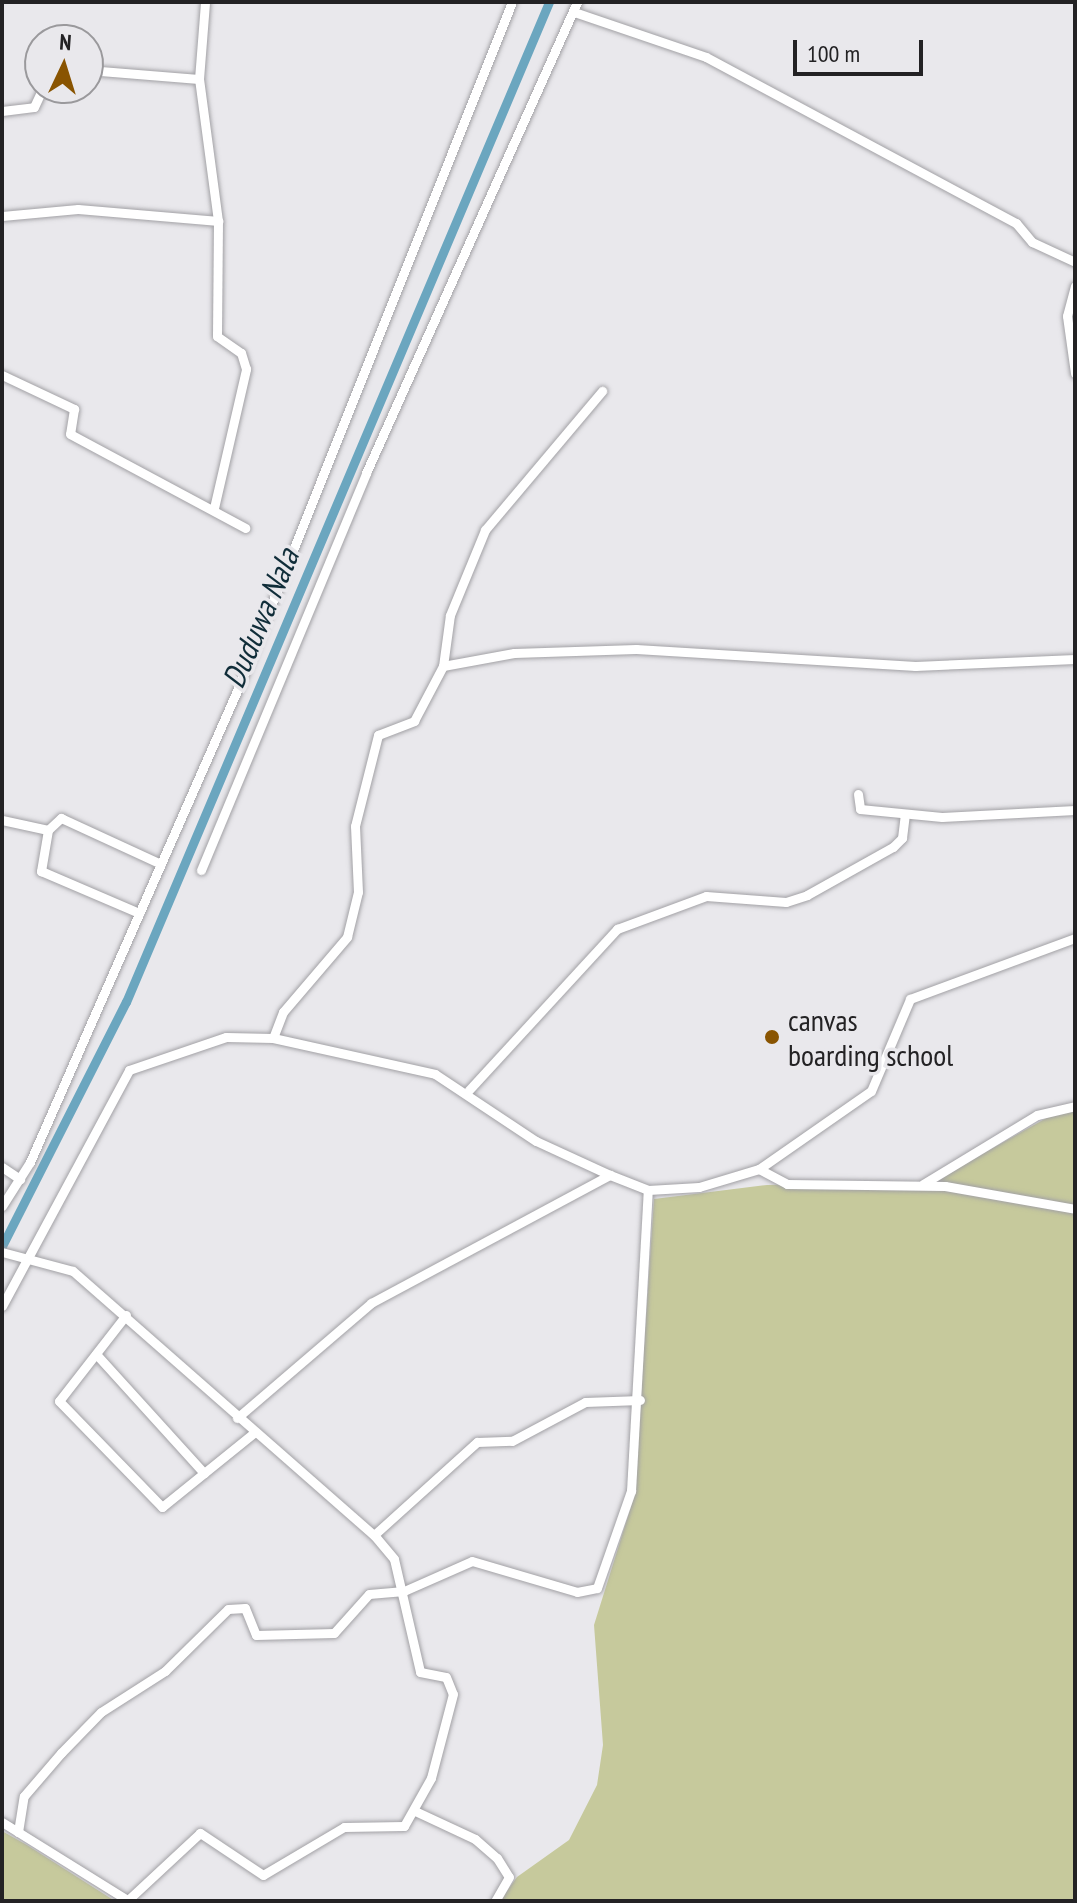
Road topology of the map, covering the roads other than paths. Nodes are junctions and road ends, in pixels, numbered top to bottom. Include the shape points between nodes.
1 (205, 2) edge
2 (512, 2) edge
3 (575, 7) edge
4 (104, 71) edge
5 (199, 79) junction
6 (35, 104) edge
7 (2, 111) edge
8 (2, 216) edge
9 (218, 221) junction
10 (1075, 262) edge
11 (1075, 286) edge
12 (1075, 373) edge
13 (2, 375) edge
14 (602, 391) dead end
15 (214, 508) junction
16 (245, 528) dead end
17 (1075, 659) edge
18 (443, 666) junction
19 (858, 794) dead end
20 (1075, 810) edge
21 (905, 814) junction
22 (2, 820) edge
23 (48, 830) junction
24 (161, 864) junction
25 (201, 870) dead end
26 (139, 913) junction
27 (1075, 938) edge
28 (273, 1038) junction
29 (469, 1090) junction
30 (1075, 1106) edge
31 (2, 1167) edge
32 (759, 1169) junction
33 (610, 1175) junction
34 (20, 1179) junction
35 (923, 1184) junction
36 (648, 1190) junction
37 (2, 1206) edge
38 (1075, 1209) edge
39 (2, 1252) edge
40 (27, 1265) junction
41 (2, 1306) edge
42 (126, 1315) junction
43 (96, 1354) junction
44 (640, 1400) junction
45 (237, 1418) junction
46 (255, 1432) junction
47 (204, 1473) junction
48 (374, 1535) junction
49 (404, 1591) junction
50 (415, 1811) junction
51 (2, 1822) edge
52 (18, 1832) junction
53 (128, 1900) edge
54 (495, 1901) edge

1 - 5 street
2 - 24 street via 416,234 389,321
3 - 10 street via 706,57 1016,223 1032,242
3 - 25 street via 366,473
4 - 5 street
5 - 9 street
6 - 7 street
8 - 9 street via 78,209
9 - 15 street via 217,336 241,353 246,369
11 - 12 street via 1067,316
13 - 15 street via 74,409 70,434
14 - 18 street via 485,530 450,615
15 - 16 street
17 - 18 street via 915,666 636,649 514,653
18 - 28 street via 414,721 378,735 355,826 358,892 350,929 330,965 283,1012
19 - 21 street via 860,809
20 - 21 street via 1010,817
21 - 29 street via 902,838 893,847 807,895 786,902 706,896 617,929
22 - 23 street
23 - 24 street via 61,818
23 - 26 street via 41,871
24 - 26 street
26 - 34 street
27 - 32 street via 910,999 871,1091
28 - 29 street via 382,1059
28 - 40 street via 226,1037 129,1070
29 - 33 street via 536,1141
30 - 35 street via 1037,1115
31 - 34 street
32 - 35 street via 787,1184
32 - 36 street via 699,1187
33 - 36 street
33 - 45 street via 371,1303
34 - 37 street
35 - 38 street
36 - 44 street
39 - 40 street
40 - 41 street
40 - 42 street via 52,1260
42 - 43 street
42 - 45 street
43 - 47 street
43 - 47 street via 59,1401 162,1507
44 - 48 street via 585,1402 512,1441 477,1442
44 - 49 street via 631,1491 591,1594 472,1561
45 - 46 street
46 - 47 street
46 - 48 street
48 - 49 street via 394,1559
49 - 50 street via 420,1672 446,1677 453,1694
49 - 52 street via 369,1594 334,1633 256,1635 245,1608 219,1613 165,1671 101,1712 38,1778 24,1796
50 - 53 street via 398,1830 362,1824 326,1833 263,1875 200,1833
50 - 54 street via 475,1839 497,1858 509,1877
51 - 52 street
52 - 53 street

